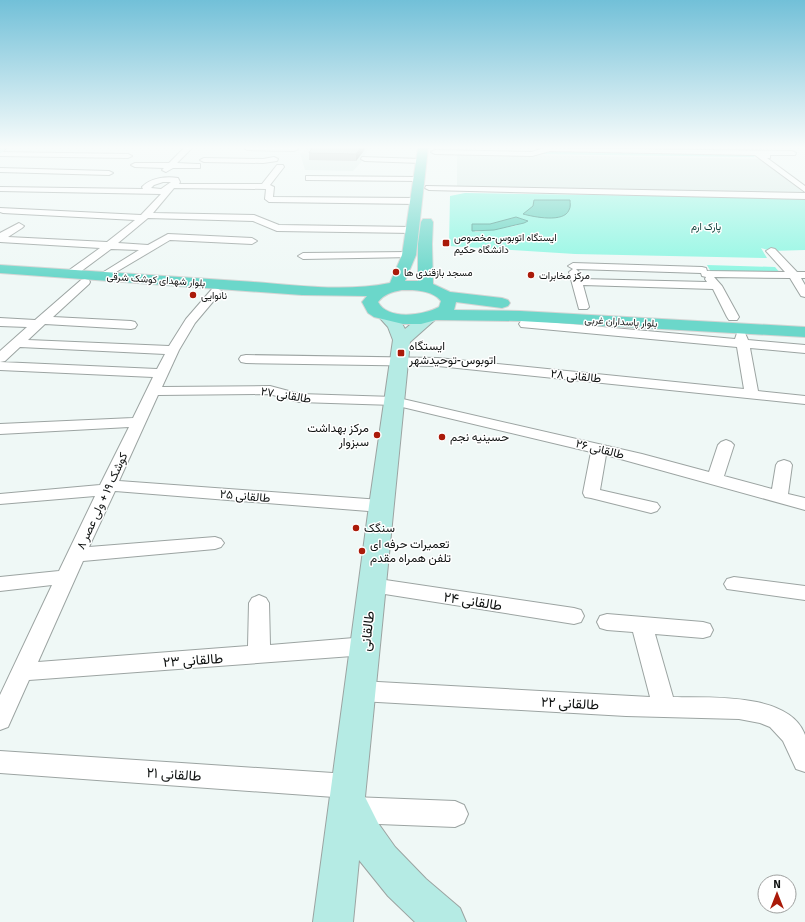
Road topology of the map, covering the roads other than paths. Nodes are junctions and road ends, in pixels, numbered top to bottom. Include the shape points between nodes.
1 (168, 191) edge
2 (270, 191) edge
3 (417, 191) edge
4 (429, 191) edge
5 (571, 191) edge
6 (805, 196) edge
7 (416, 202) junction
8 (3, 210) dead end
9 (144, 216) junction
10 (19, 226) dead end
11 (413, 230) junction
12 (0, 238) edge
13 (252, 241) dead end
14 (110, 246) junction
15 (150, 248) junction
16 (771, 251) dead end
17 (409, 255) junction
18 (303, 256) dead end
19 (784, 266) junction
20 (0, 269) edge
21 (702, 269) junction
22 (72, 273) junction
23 (106, 275) junction
24 (794, 275) junction
25 (805, 275) edge
26 (0, 277) edge
27 (84, 282) junction
28 (576, 282) junction
29 (160, 283) junction
30 (717, 286) junction
31 (425, 287) junction
32 (389, 288) junction
33 (216, 291) junction
34 (805, 294) edge
35 (446, 296) junction
36 (371, 306) junction
37 (583, 307) junction
38 (433, 316) junction
39 (733, 316) junction
40 (387, 317) junction
41 (805, 320) edge
42 (0, 322) edge
43 (40, 322) junction
44 (525, 324) dead end
45 (131, 325) dead end
46 (719, 327) junction
47 (805, 332) edge
48 (742, 340) junction
49 (805, 340) edge
50 (16, 343) junction
51 (805, 349) edge
52 (173, 350) junction
53 (401, 351) junction
54 (0, 358) edge
55 (246, 359) dead end
56 (0, 366) edge
57 (162, 373) junction
58 (154, 391) junction
59 (752, 395) junction
60 (805, 400) edge
61 (394, 401) junction
62 (139, 422) junction
63 (0, 429) edge
64 (726, 445) dead end
65 (598, 449) junction
66 (784, 465) dead end
67 (715, 480) junction
68 (108, 488) junction
69 (779, 497) junction
70 (0, 499) edge
71 (805, 504) edge
72 (381, 506) junction
73 (651, 507) dead end
74 (215, 543) dead end
75 (77, 555) junction
76 (66, 577) junction
77 (0, 584) edge
78 (734, 584) dead end
79 (372, 585) junction
80 (805, 592) edge
81 (259, 603) dead end
82 (574, 616) dead end
83 (607, 622) dead end
84 (642, 626) junction
85 (703, 630) dead end
86 (366, 646) junction
87 (259, 655) junction
88 (21, 672) junction
89 (360, 691) junction
90 (664, 707) junction
91 (3, 708) edge
92 (802, 750) edge
93 (0, 762) edge
94 (349, 799) junction
95 (456, 814) dead end
96 (333, 922) edge
97 (446, 922) edge

1 - 9 street
2 - 7 street via 269,199
3 - 7 main road
4 - 31 main road
5 - 6 street
7 - 11 main road
8 - 9 street
9 - 11 street via 254,218 277,228 294,229
9 - 14 street
10 - 12 street
11 - 17 main road
12 - 14 street
13 - 15 street via 168,237
14 - 15 street
14 - 22 street
15 - 23 street
16 - 19 street
17 - 18 street
17 - 32 main road
19 - 21 street
19 - 24 street
20 - 22 main road, بلوار شهدای کوشک شرقی
21 - 24 street
21 - 28 street via 573,261
21 - 30 street
22 - 23 main road, بلوار شهدای کوشک شرقی
23 - 29 main road, بلوار شهدای کوشک شرقی
24 - 25 street
24 - 34 street
26 - 27 main road, بلوار شهدای کوشک شرقی
27 - 29 main road, بلوار شهدای کوشک شرقی
27 - 43 street
28 - 30 street
28 - 37 street
29 - 32 main road, بلوار شهدای کوشک شرقی via 355,292
29 - 33 main road, بلوار شهدای کوشک شرقی
30 - 39 street
31 - 32 main road, بلوار شهدای کوشک شرقی
31 - 35 main road, بلوار پاسداران غربی
32 - 36 main road via 371,299
33 - 36 main road, بلوار شهدای کوشک شرقی via 347,300
33 - 52 street, کوشک ۱۹ + ولی عصر ۸ via 190,322
35 - 37 main road, بلوار پاسداران غربی via 502,303
35 - 38 main road via 449,299 449,306 444,312
36 - 40 main road
37 - 39 main road, بلوار پاسداران غربی
38 - 40 main road, بلوار پاسداران غربی via 412,320
38 - 46 main road, بلوار پاسداران غربی via 520,316
38 - 53 main road
39 - 41 main road, بلوار پاسداران غربی
40 - 53 main road via 395,325
42 - 43 street
43 - 45 street
43 - 50 street
44 - 48 street
46 - 47 main road, بلوار پاسداران غربی
46 - 48 street
48 - 49 street
48 - 51 street
48 - 59 street
50 - 52 street
50 - 54 street
52 - 57 street, کوشک ۱۹ + ولی عصر ۸
53 - 55 street, طالقانی ۲۸
53 - 59 street, طالقانی ۲۸ via 444,363
53 - 61 main road, طالقانی
56 - 57 street
57 - 58 street, کوشک ۱۹ + ولی عصر ۸
58 - 61 street, طالقانی ۲۷ via 270,390 299,398
58 - 62 street, کوشک ۱۹ + ولی عصر ۸
59 - 60 street
61 - 65 street, طالقانی ۲۶
61 - 72 main road, طالقانی
62 - 63 street
62 - 68 street, کوشک ۱۹ + ولی عصر ۸
64 - 67 street
65 - 67 street, طالقانی ۲۶
65 - 73 street via 591,493
66 - 69 street
67 - 69 street, طالقانی ۲۶
68 - 70 street, طالقانی ۲۵
68 - 72 street, طالقانی ۲۵
68 - 75 street, کوشک ۱۹ + ولی عصر ۸
69 - 71 street, طالقانی ۲۶
72 - 79 main road, طالقانی
74 - 75 street
75 - 76 street, کوشک ۱۹ + ولی عصر ۸
76 - 77 street
76 - 88 street, کوشک ۱۹ + ولی عصر ۸
78 - 80 street
79 - 82 street, طالقانی ۲۴
79 - 86 main road, طالقانی
81 - 87 street
83 - 84 street
84 - 85 street
84 - 90 street
86 - 87 street, طالقانی ۲۳
86 - 89 main road, طالقانی
87 - 88 street, طالقانی ۲۳
88 - 91 street, کوشک ۱۹ + ولی عصر ۸
89 - 90 street, طالقانی ۲۲
89 - 94 main road, طالقانی
90 - 92 street, طالقانی ۲۲ via 739,709 763,713 778,720 791,733
93 - 94 street, طالقانی ۲۱
94 - 95 street, طالقانی ۲۱
94 - 96 main road, طالقانی
94 - 97 main road via 365,836 390,871 422,904

